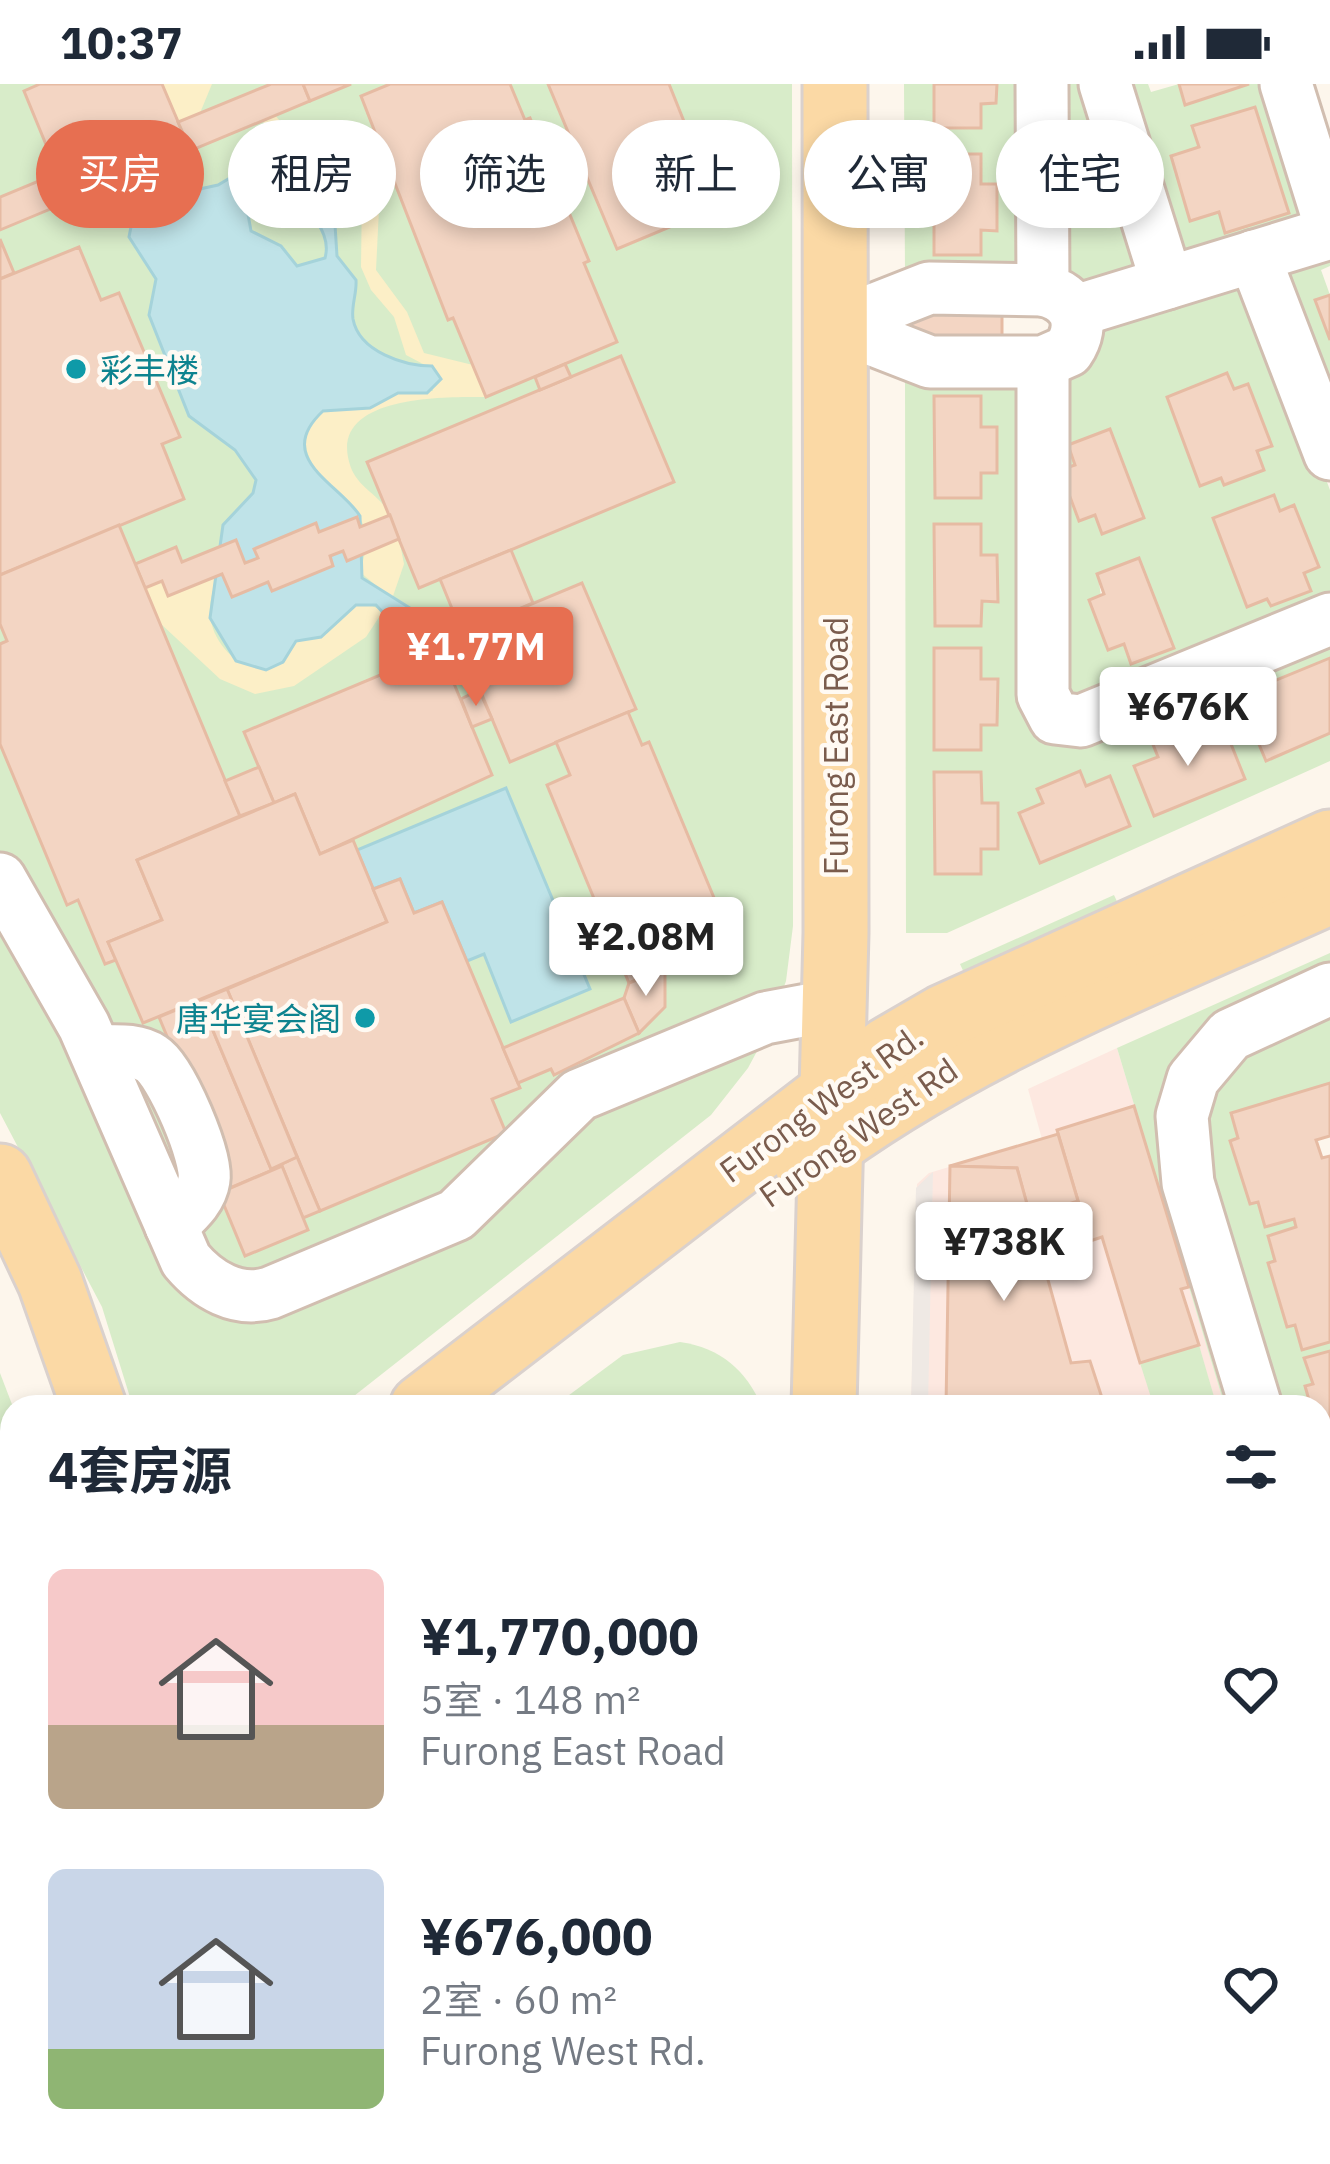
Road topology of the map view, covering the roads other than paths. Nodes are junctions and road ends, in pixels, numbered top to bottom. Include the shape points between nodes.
1 (835, 84) edge
2 (1042, 84) edge
3 (1105, 84) edge
4 (1286, 84) edge
5 (1330, 229) edge
6 (1254, 256) junction
7 (1167, 283) junction
8 (1059, 301) junction
9 (835, 325) junction
10 (1042, 362) junction
11 (1330, 454) edge
12 (1330, 619) edge
13 (1330, 842) edge
14 (0, 879) edge
15 (1330, 892) edge
16 (1330, 989) edge
17 (834, 1005) junction
18 (830, 1118) junction
19 (0, 1176) edge
20 (90, 1395) edge
21 (439, 1395) edge
22 (505, 1395) edge
23 (824, 1395) edge
24 (1252, 1395) edge

1 - 9 main road, Furong East Road
2 - 8 street
3 - 7 street
4 - 5 street
5 - 6 street
6 - 7 street
6 - 11 street
7 - 8 street
8 - 9 street via 929,288
8 - 10 street via 1076,340
9 - 10 street via 929,362
9 - 17 main road, Furong East Road
10 - 12 street via 1043,695 1055,718 1081,721
13 - 18 main road, Furong West Rd. via 944,1017
14 - 17 street via 96,1051 155,1060 175,1091 204,1180 171,1226 186,1260 238,1295 270,1293 456,1215 579,1095 765,1018
15 - 18 main road, Furong West Rd
16 - 24 street via 1212,1051 1192,1079 1182,1116 1188,1183
17 - 18 main road, Furong East Road
18 - 21 main road, Furong West Rd.
18 - 22 main road, Furong West Rd
18 - 23 main road, Furong East Road
19 - 20 main road via 50,1282

